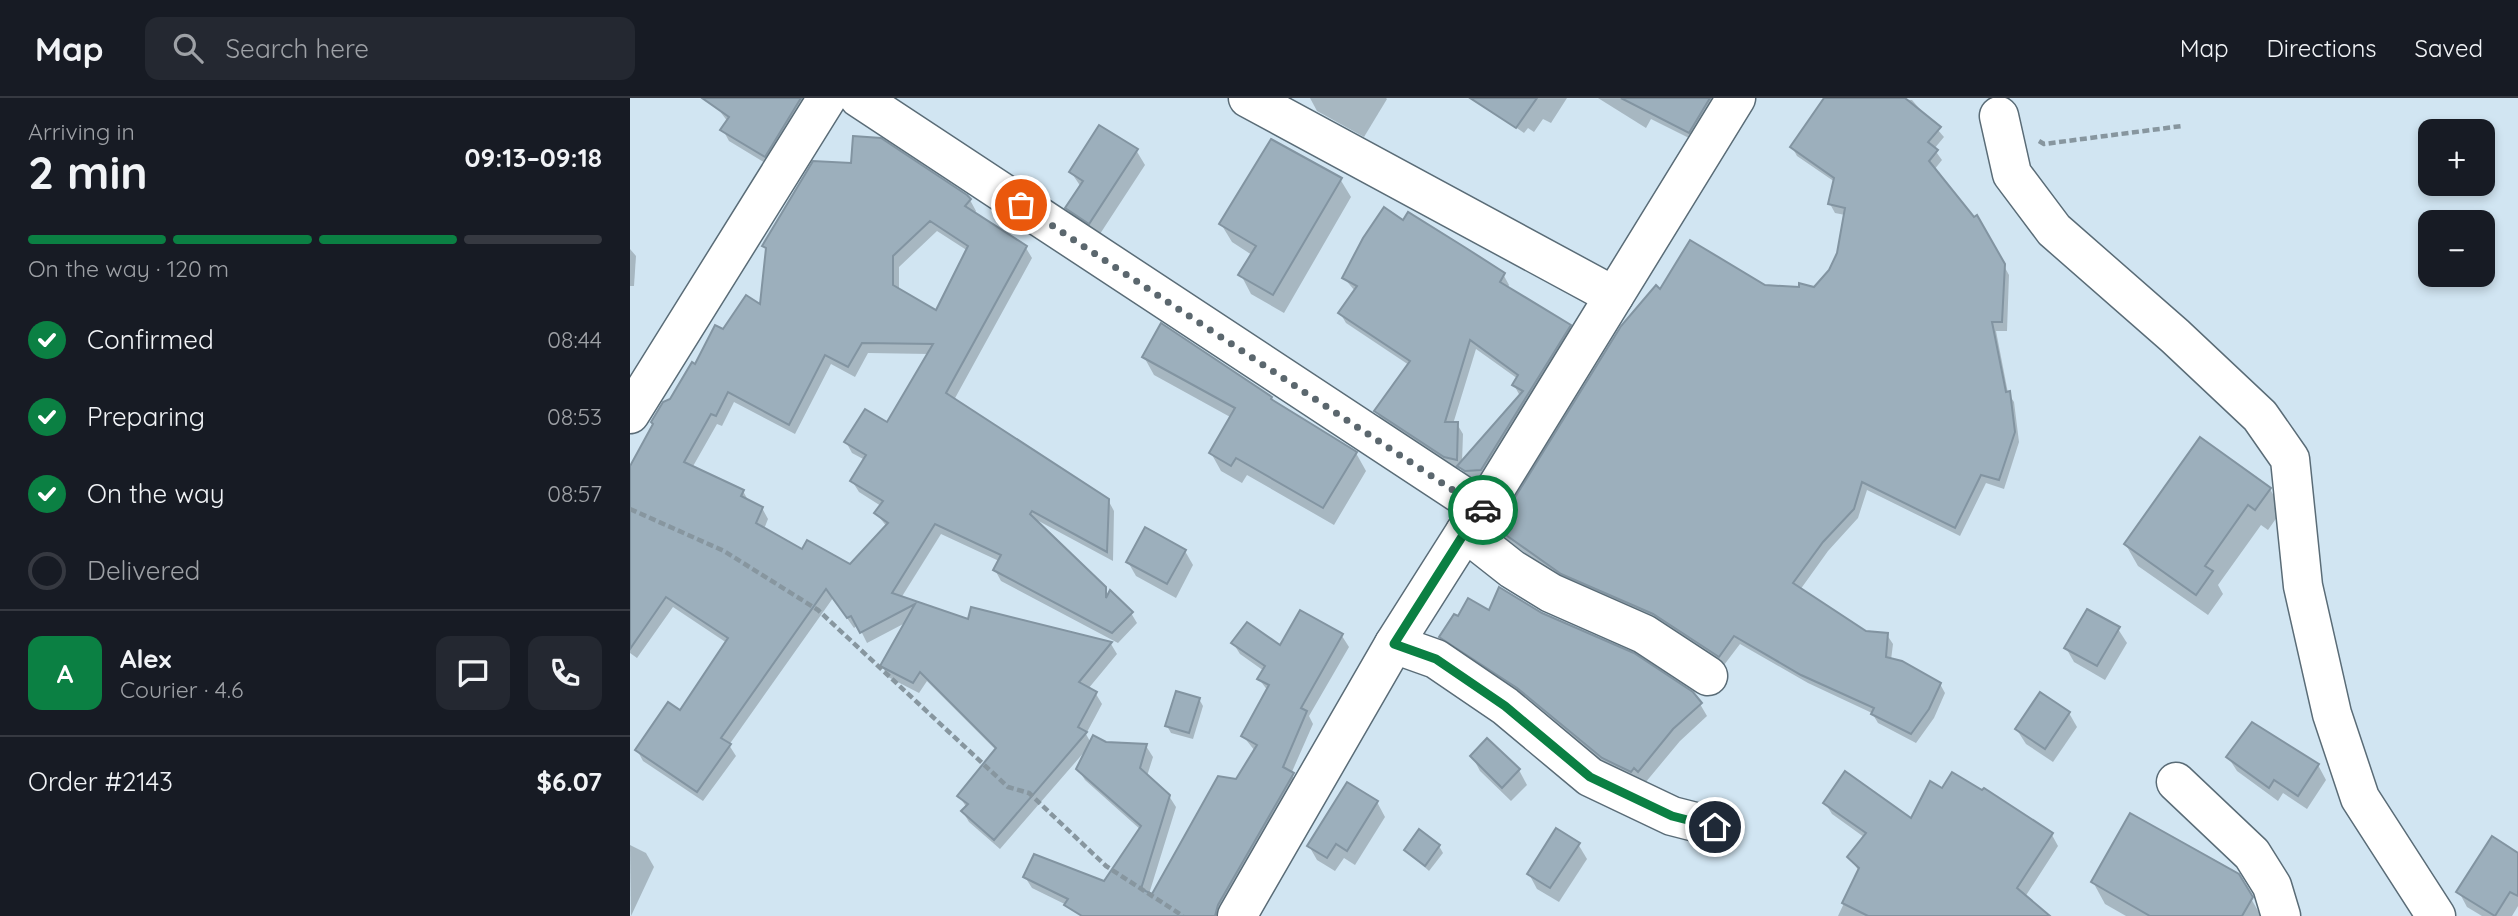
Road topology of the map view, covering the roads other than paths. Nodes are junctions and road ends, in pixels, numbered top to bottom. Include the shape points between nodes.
1 (827, 98) edge
2 (859, 98) edge
3 (1248, 98) edge
4 (1736, 98) edge
5 (1999, 116) road end
6 (1614, 296) junction
7 (630, 414) edge
8 (1474, 521) junction
9 (1394, 644) junction
10 (1708, 676) dead end
11 (2176, 782) dead end
12 (1715, 827) dead end
13 (1237, 916) edge
14 (2281, 916) edge
15 (2436, 916) edge

1 - 7 street
2 - 8 street
3 - 6 street
4 - 6 street
5 - 15 street via 2012,174 2054,230 2260,416 2290,459 2303,586 2332,714 2360,798
6 - 8 street
8 - 9 street
8 - 10 street via 1511,569 1551,593 1644,634
9 - 12 street via 1436,659 1505,706 1590,777 1672,816
9 - 13 street
11 - 14 street via 2252,854 2272,886

